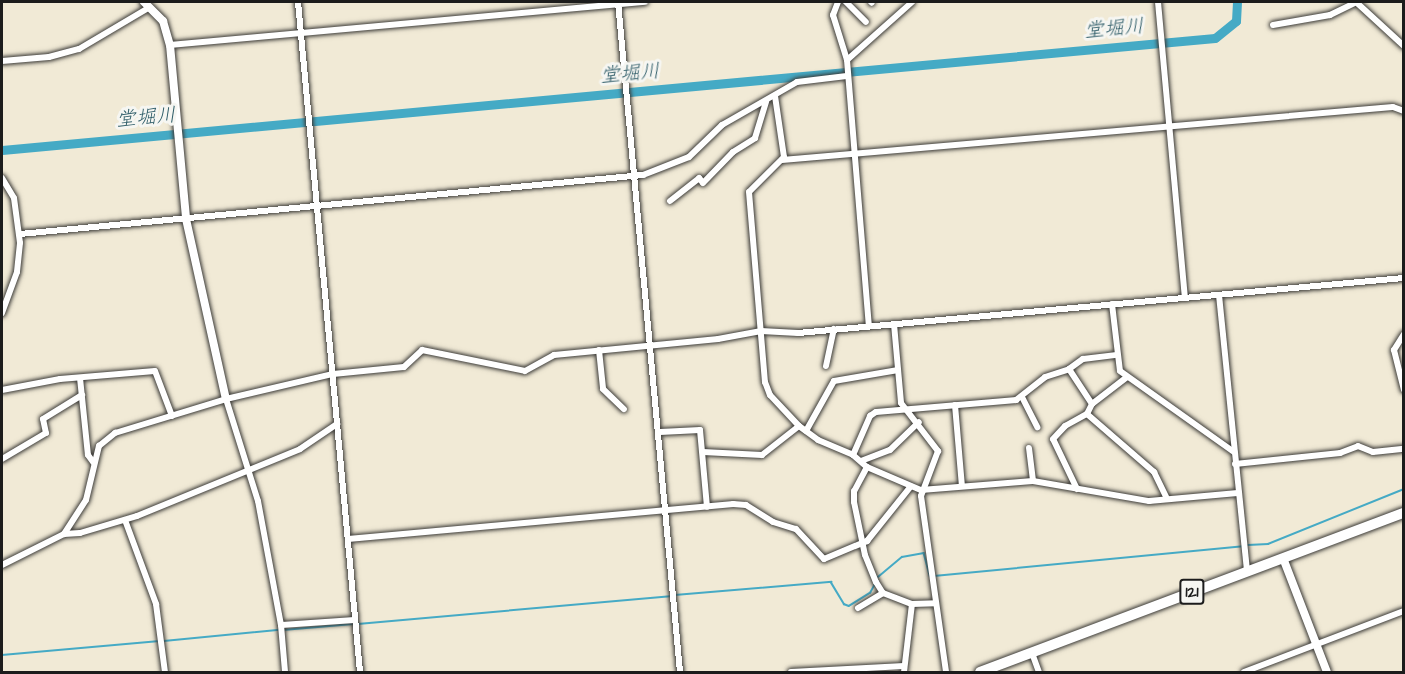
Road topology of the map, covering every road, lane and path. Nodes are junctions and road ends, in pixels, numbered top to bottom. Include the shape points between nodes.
1 (298, 2) edge
2 (645, 2) edge
3 (838, 2) edge
4 (846, 2) edge
5 (912, 2) edge
6 (1158, 2) edge
7 (1357, 2) edge
8 (618, 3) edge
9 (147, 4) edge
10 (866, 22) dead end
11 (1273, 25) dead end
12 (301, 34) junction
13 (170, 45) junction
14 (1404, 46) edge
15 (847, 60) junction
16 (2, 61) edge
17 (847, 76) junction
18 (775, 96) junction
19 (766, 102) junction
20 (1404, 111) edge
21 (1170, 128) junction
22 (855, 153) junction
23 (782, 160) junction
24 (633, 177) junction
25 (2, 178) edge
26 (670, 201) dead end
27 (317, 206) junction
28 (186, 219) junction
29 (20, 234) junction
30 (1404, 278) edge
31 (1219, 295) junction
32 (1185, 297) junction
33 (1112, 304) junction
34 (2, 313) edge
35 (894, 324) junction
36 (869, 326) junction
37 (834, 330) junction
38 (761, 331) junction
39 (1404, 334) edge
40 (650, 345) junction
41 (599, 350) junction
42 (1118, 355) junction
43 (826, 366) dead end
44 (1069, 369) junction
45 (898, 370) junction
46 (333, 374) junction
47 (1127, 377) junction
48 (80, 378) junction
49 (2, 390) edge
50 (1404, 390) edge
51 (82, 395) junction
52 (1022, 397) junction
53 (226, 399) junction
54 (1092, 404) junction
55 (955, 405) junction
56 (624, 409) dead end
57 (905, 409) junction
58 (1087, 414) junction
59 (172, 416) junction
60 (919, 422) junction
61 (337, 424) junction
62 (799, 426) junction
63 (1037, 427) dead end
64 (806, 431) junction
65 (660, 432) junction
66 (1029, 448) dead end
67 (1404, 449) edge
68 (703, 452) junction
69 (1234, 452) junction
70 (853, 455) junction
71 (2, 459) edge
72 (861, 461) junction
73 (93, 462) junction
74 (1235, 464) junction
75 (867, 467) junction
76 (246, 471) junction
77 (1033, 481) junction
78 (911, 486) junction
79 (962, 486) junction
80 (1077, 489) junction
81 (921, 490) junction
82 (1239, 493) junction
83 (1167, 499) junction
84 (707, 507) junction
85 (666, 511) junction
86 (1404, 513) edge
87 (125, 520) junction
88 (64, 534) junction
89 (348, 539) junction
90 (862, 543) junction
91 (1283, 558) junction
92 (2, 565) edge
93 (1247, 571) junction
94 (883, 593) junction
95 (936, 603) junction
96 (912, 604) junction
97 (858, 609) dead end
98 (1404, 611) edge
99 (355, 620) junction
100 (281, 628) junction
101 (1316, 644) junction
102 (1032, 653) junction
103 (904, 669) edge
104 (165, 672) edge
105 (285, 672) edge
106 (360, 672) edge
107 (680, 672) edge
108 (791, 672) edge
109 (946, 672) edge
110 (980, 672) edge
111 (1039, 672) edge
112 (1244, 672) edge
113 (1327, 672) edge

1 - 12 street
2 - 8 street
3 - 15 street via 834,20
4 - 10 street
5 - 15 street
6 - 21 street
7 - 11 street via 1330,15
7 - 14 street
8 - 12 street
8 - 24 street
9 - 13 street via 166,28
9 - 16 street via 80,49 50,57
12 - 13 street
12 - 27 street
13 - 28 street
15 - 17 street
17 - 18 street via 797,82
17 - 22 street
18 - 19 street
18 - 23 street
19 - 24 street via 722,125 689,157
19 - 26 street via 754,138 733,152 703,183 699,178
20 - 21 street via 1393,107
21 - 22 street
21 - 32 street
22 - 23 street
22 - 36 street
23 - 38 street via 750,192
24 - 27 street
24 - 40 street
25 - 29 street via 12,190
27 - 28 street
27 - 46 street
28 - 29 street
28 - 53 street
29 - 34 street via 17,272
30 - 31 street
31 - 32 street
31 - 69 street
32 - 33 street
33 - 35 street
33 - 42 street
35 - 36 street
35 - 45 street
36 - 37 street
37 - 38 street
37 - 43 street
38 - 40 street
38 - 62 street via 766,388
39 - 50 street via 1394,350
40 - 41 street
40 - 65 street
41 - 46 street via 548,356 525,371 422,350 404,367
41 - 56 street via 603,389
42 - 44 street via 1083,359
42 - 47 street via 1120,371
44 - 52 street via 1045,377
44 - 54 street
45 - 57 street via 900,401
45 - 64 street via 868,372 844,382 834,381
46 - 53 street
46 - 61 street
47 - 54 street
47 - 69 street
48 - 49 street
48 - 51 street
48 - 59 street via 155,371
51 - 71 street via 43,418 46,434
51 - 73 street via 88,455
52 - 55 street
52 - 63 street
53 - 59 street
53 - 76 street
54 - 58 street
55 - 57 street
55 - 79 street
57 - 60 street
57 - 70 street via 870,416
58 - 80 street via 1065,426 1053,439
58 - 83 street via 1154,472
59 - 73 street via 108,437
60 - 72 street via 890,450
60 - 81 street via 939,454
61 - 76 street via 300,449
61 - 89 street
62 - 64 street
62 - 68 street via 762,455
64 - 70 street
65 - 68 street via 698,428
65 - 85 street
66 - 77 street
67 - 74 street via 1372,452 1358,446 1340,453
68 - 84 street
69 - 74 street
70 - 72 street
72 - 75 street
73 - 88 street via 86,500
74 - 82 street
75 - 78 street
75 - 90 street via 854,490
76 - 87 street
76 - 100 street via 258,501
77 - 79 street
77 - 80 street
78 - 81 street
78 - 90 street
79 - 81 street
80 - 83 street via 1143,501
81 - 95 street
82 - 83 street
82 - 93 street
84 - 85 street
84 - 90 street via 746,505 773,522 796,529 820,558
85 - 89 street
85 - 107 street
86 - 91 highway, 121
87 - 88 street
87 - 104 street via 156,604
88 - 92 street
89 - 99 street
90 - 94 street
91 - 93 highway, 121
91 - 101 street
93 - 102 highway, 121
94 - 96 street
94 - 97 street
95 - 96 street
95 - 109 street
96 - 103 street
98 - 101 street
99 - 100 street
99 - 106 street
100 - 105 street
101 - 112 street
101 - 113 street
102 - 110 highway, 121
102 - 111 street
103 - 108 street

